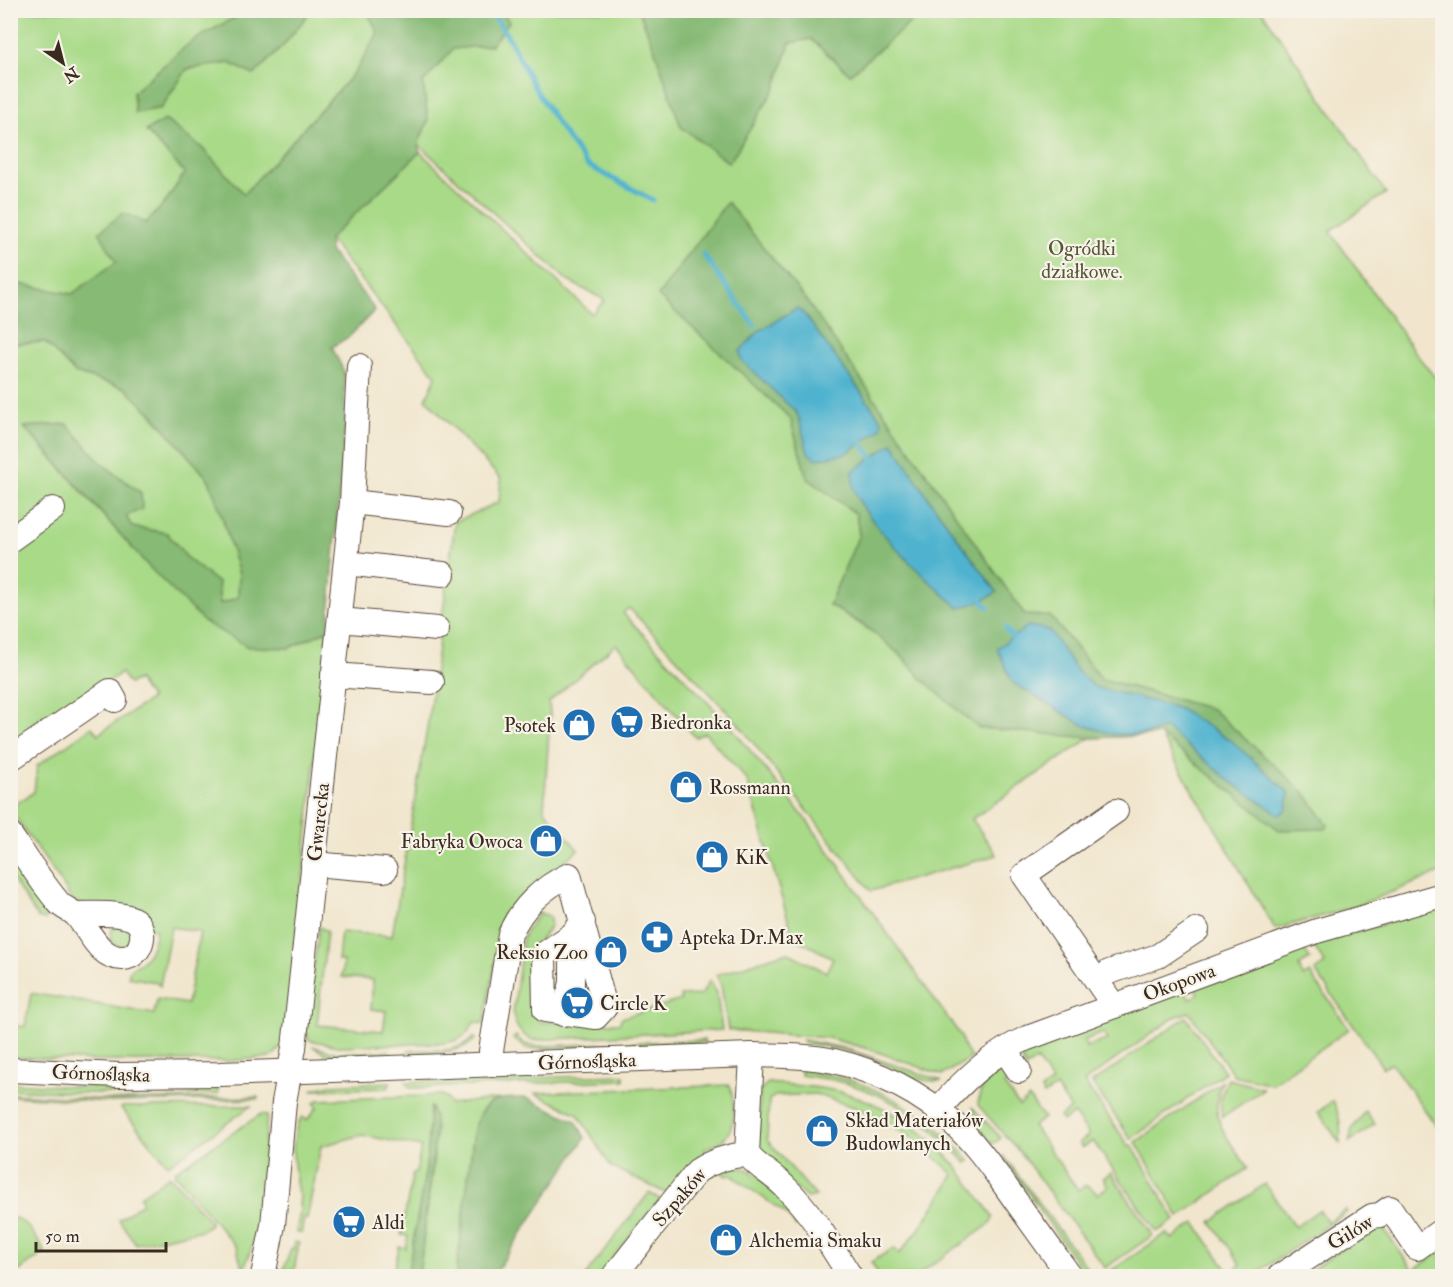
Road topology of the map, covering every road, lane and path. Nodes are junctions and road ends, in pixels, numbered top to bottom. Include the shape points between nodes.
1 (359, 366) dead end
2 (352, 502) junction
3 (52, 509) dead end
4 (449, 513) dead end
5 (10, 540) edge
6 (346, 563) junction
7 (443, 574) dead end
8 (340, 620) junction
9 (437, 629) dead end
10 (333, 675) junction
11 (432, 682) dead end
12 (115, 700) dead end
13 (10, 759) edge
14 (1116, 811) dead end
15 (10, 835) edge
16 (313, 864) junction
17 (385, 870) dead end
18 (1443, 895) edge
19 (75, 914) dead end
20 (1197, 930) dead end
21 (571, 934) junction
22 (1158, 956) junction
23 (1109, 972) dead end
24 (1170, 986) junction
25 (1114, 1006) junction
26 (1005, 1050) junction
27 (752, 1055) junction
28 (492, 1065) junction
29 (10, 1070) edge
30 (290, 1071) junction
31 (1019, 1071) dead end
32 (938, 1110) junction
33 (747, 1154) junction
34 (278, 1170) junction
35 (1443, 1230) edge
36 (270, 1248) junction
37 (255, 1276) edge
38 (265, 1276) edge
39 (614, 1276) edge
40 (850, 1276) edge
41 (1070, 1276) edge
42 (1280, 1276) edge

1 - 2 street, Gwarecka
2 - 4 street
2 - 6 street, Gwarecka
3 - 5 street
6 - 7 street
6 - 8 street, Gwarecka
8 - 9 street
8 - 10 street, Gwarecka
10 - 11 street
10 - 16 street, Gwarecka
12 - 13 street via 110,691
14 - 25 street via 1023,875
15 - 19 street via 61,905
16 - 17 street
16 - 30 street, Gwarecka
18 - 24 street, Okopowa via 1317,931
20 - 22 street
21 - 21 street via 605,1007 596,1017 559,1013 572,983
21 - 28 street via 569,875 526,906 510,934 491,1050
22 - 23 street
22 - 24 street
24 - 25 street, Okopowa
25 - 26 street, Okopowa
26 - 31 street
26 - 32 street, Okopowa via 963,1081
27 - 28 street, Górnośląska
27 - 32 street, Górnośląska via 833,1061 903,1087
27 - 33 street
28 - 30 street, Górnośląska
29 - 30 street, Górnośląska via 119,1075
30 - 34 street, Gwarecka
32 - 41 street, Górnośląska via 984,1157
33 - 39 street, Szpaków via 729,1156 697,1171
33 - 40 street via 786,1187
34 - 36 street, Gwarecka
34 - 38 street via 287,1197 280,1247
35 - 42 street, Gilów via 1417,1248 1390,1208
36 - 37 street
36 - 38 street, Gwarecka

